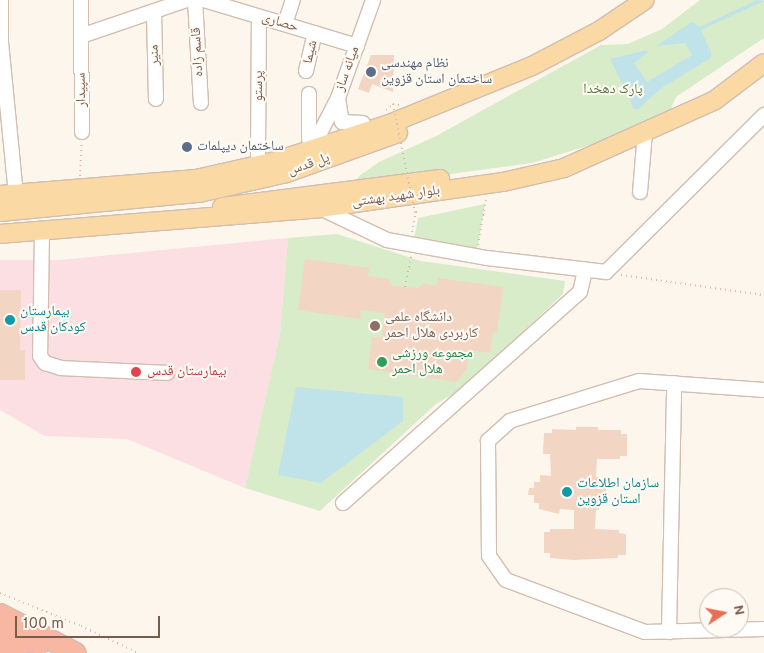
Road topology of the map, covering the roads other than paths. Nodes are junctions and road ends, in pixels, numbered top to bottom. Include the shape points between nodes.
1 (1, 0) edge
2 (81, 0) edge
3 (187, 0) edge
4 (195, 0) edge
5 (204, 0) edge
6 (293, 0) edge
7 (373, 0) edge
8 (625, 0) edge
9 (644, 1) edge
10 (244, 6) edge
11 (154, 12) junction
12 (259, 17) junction
13 (285, 24) junction
14 (315, 33) junction
15 (81, 36) junction
16 (590, 36) junction
17 (357, 46) junction
18 (764, 64) edge
19 (306, 71) dead end
20 (309, 94) dead end
21 (338, 98) junction
22 (156, 99) dead end
23 (201, 103) dead end
24 (764, 115) edge
25 (362, 123) junction
26 (82, 132) road end
27 (645, 132) junction
28 (314, 137) junction
29 (258, 155) junction
30 (589, 158) junction
31 (7, 185) edge
32 (640, 192) dead end
33 (0, 195) edge
34 (320, 208) junction
35 (0, 212) edge
36 (46, 220) junction
37 (0, 222) edge
38 (0, 234) edge
39 (585, 270) junction
40 (168, 373) dead end
41 (674, 383) junction
42 (764, 390) edge
43 (343, 503) dead end
44 (0, 614) edge
45 (764, 629) edge
46 (669, 632) junction
47 (0, 633) edge
48 (0, 648) edge
49 (18, 653) edge
50 (72, 653) edge
51 (76, 653) edge

1 - 31 street
2 - 15 street, سپیدار
3 - 11 street
4 - 23 street, قاسم زاده
5 - 10 street, حصاری
6 - 13 street
7 - 17 street, میانه ساز
8 - 25 main road via 529,55
9 - 16 main road, پل قدس
10 - 12 street, حصاری
11 - 15 street
11 - 22 street, منیر
12 - 13 street, حصاری
12 - 29 street, پرستو
13 - 14 street, حصاری
14 - 17 street, حصاری
14 - 19 street, شیما
15 - 26 street, سپیدار
16 - 33 main road, پل قدس via 532,66 389,124 276,161 196,179
16 - 36 main road, پل قدس via 585,46 541,73 392,136 287,173 199,193
17 - 21 street, میانه ساز
18 - 27 main road, بلوار شهید بهشتی via 715,100
20 - 28 street
21 - 25 street via 342,122
21 - 28 street, میانه ساز
24 - 39 street via 606,272
25 - 28 main road
27 - 30 main road, بلوار شهید بهشتی
27 - 32 street
28 - 29 main road
29 - 31 main road via 197,169
30 - 34 main road, بلوار شهید بهشتی via 564,168 489,183
30 - 36 main road, پل قدس via 214,208
34 - 36 main road, بلوار شهید بهشتی
34 - 39 street via 387,240
35 - 36 main road, پل قدس
36 - 37 main road, پل قدس
36 - 38 main road, بلوار شهید بهشتی
36 - 40 street via 40,356 45,363 62,368
39 - 43 street via 580,292
41 - 42 street
41 - 46 street
41 - 46 street via 639,382 510,421 488,440 489,556 506,580 645,632
44 - 51 highway
45 - 46 street
47 - 50 highway
48 - 49 highway

